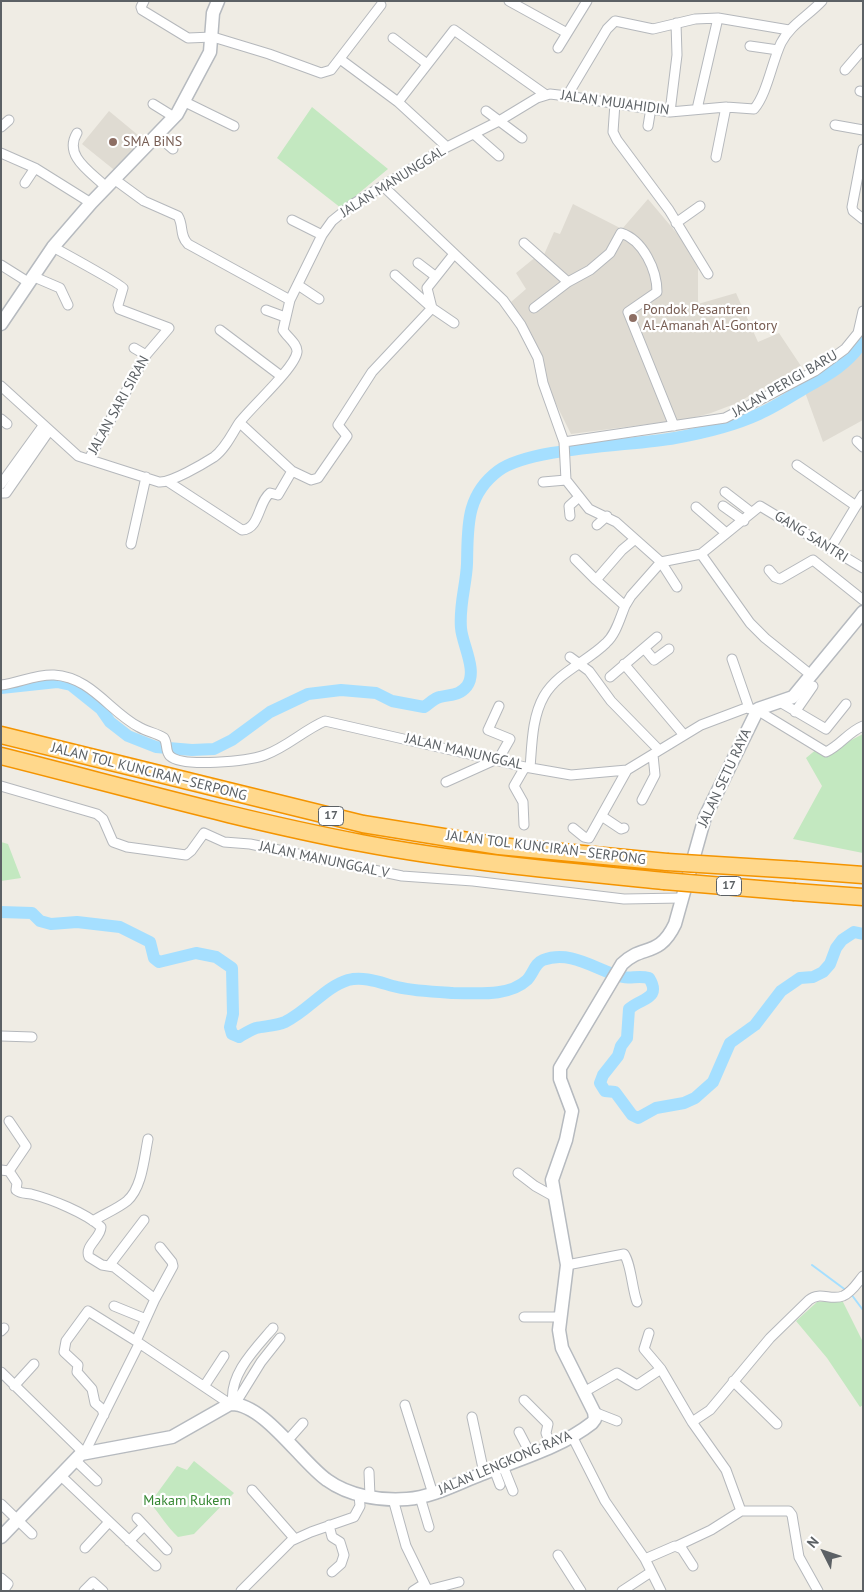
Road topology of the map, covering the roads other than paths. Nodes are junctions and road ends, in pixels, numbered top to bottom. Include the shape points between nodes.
1 (144, 1) edge
2 (218, 1) edge
3 (509, 1) edge
4 (587, 1) edge
5 (822, 1) edge
6 (381, 4) dead end
7 (718, 18) junction
8 (676, 23) junction
9 (789, 30) junction
10 (567, 33) junction
11 (213, 38) junction
12 (393, 38) dead end
13 (750, 46) dead end
14 (558, 48) dead end
15 (863, 48) edge
16 (778, 50) junction
17 (340, 59) junction
18 (427, 64) junction
19 (845, 70) dead end
20 (546, 95) junction
21 (567, 96) junction
22 (185, 102) junction
23 (398, 102) junction
24 (615, 103) junction
25 (153, 104) dead end
26 (726, 107) junction
27 (651, 108) junction
28 (697, 109) junction
29 (486, 111) dead end
30 (670, 112) junction
31 (174, 117) junction
32 (9, 120) dead end
33 (499, 122) junction
34 (835, 125) dead end
35 (234, 126) dead end
36 (648, 126) dead end
37 (1, 127) edge
38 (863, 130) edge
39 (77, 132) dead end
40 (474, 134) junction
41 (158, 136) junction
42 (522, 138) dead end
43 (447, 148) junction
44 (173, 149) dead end
45 (863, 149) edge
46 (1, 152) edge
47 (499, 156) dead end
48 (716, 157) dead end
49 (35, 168) junction
50 (25, 183) dead end
51 (110, 183) junction
52 (384, 187) junction
53 (91, 203) junction
54 (700, 206) dead end
55 (863, 218) edge
56 (292, 220) dead end
57 (676, 223) junction
58 (322, 235) junction
59 (524, 243) dead end
60 (53, 247) junction
61 (454, 254) junction
62 (418, 263) dead end
63 (2, 268) edge
64 (708, 274) dead end
65 (395, 275) dead end
66 (435, 276) junction
67 (30, 279) junction
68 (568, 282) junction
69 (298, 285) junction
70 (319, 299) dead end
71 (290, 300) junction
72 (68, 305) dead end
73 (432, 308) junction
74 (534, 308) dead end
75 (266, 310) dead end
76 (863, 311) edge
77 (285, 317) junction
78 (454, 323) dead end
79 (1, 324) edge
80 (220, 330) dead end
81 (134, 348) dead end
82 (146, 355) junction
83 (281, 376) junction
84 (1, 386) edge
85 (240, 422) junction
86 (674, 426) junction
87 (46, 428) junction
88 (565, 445) junction
89 (89, 459) junction
90 (797, 465) dead end
91 (292, 471) junction
92 (146, 477) junction
93 (566, 480) junction
94 (167, 482) junction
95 (543, 482) dead end
96 (1, 484) edge
97 (725, 492) dead end
98 (1, 493) edge
99 (863, 495) edge
100 (579, 497) junction
101 (696, 506) dead end
102 (723, 506) dead end
103 (856, 506) junction
104 (751, 512) junction
105 (570, 516) dead end
106 (607, 516) junction
107 (744, 521) junction
108 (597, 525) dead end
109 (726, 533) junction
110 (634, 540) junction
111 (131, 544) dead end
112 (830, 549) junction
113 (702, 554) junction
114 (575, 559) dead end
115 (661, 562) junction
116 (863, 568) edge
117 (769, 570) dead end
118 (596, 580) junction
119 (677, 586) dead end
120 (863, 600) edge
121 (625, 606) junction
122 (863, 612) edge
123 (657, 637) dead end
124 (644, 648) junction
125 (669, 649) dead end
126 (570, 657) dead end
127 (732, 659) dead end
128 (578, 662) junction
129 (624, 664) junction
130 (610, 676) dead end
131 (812, 681) junction
132 (1, 685) edge
133 (780, 702) junction
134 (846, 704) dead end
135 (499, 706) dead end
136 (753, 709) junction
137 (795, 712) junction
138 (863, 726) edge
139 (1, 735) edge
140 (684, 735) junction
141 (656, 752) junction
142 (1, 756) edge
143 (498, 760) junction
144 (528, 767) junction
145 (627, 770) junction
146 (446, 782) dead end
147 (1, 786) edge
148 (642, 800) dead end
149 (602, 817) junction
150 (524, 825) dead end
151 (574, 828) dead end
152 (624, 828) dead end
153 (863, 875) edge
154 (863, 897) edge
155 (681, 898) junction
156 (1, 1036) edge
157 (32, 1037) dead end
158 (9, 1121) dead end
159 (148, 1139) dead end
160 (5, 1170) edge
161 (518, 1173) dead end
162 (553, 1196) junction
163 (93, 1220) junction
164 (144, 1220) dead end
165 (160, 1247) dead end
166 (567, 1265) junction
167 (109, 1266) junction
168 (863, 1276) edge
169 (155, 1299) junction
170 (637, 1302) dead end
171 (114, 1306) dead end
172 (524, 1317) dead end
173 (559, 1317) junction
174 (146, 1320) junction
175 (273, 1328) dead end
176 (649, 1333) dead end
177 (280, 1338) dead end
178 (138, 1342) junction
179 (224, 1356) dead end
180 (34, 1364) dead end
181 (661, 1369) junction
182 (1, 1372) edge
183 (733, 1381) junction
184 (204, 1385) junction
185 (14, 1386) junction
186 (584, 1392) junction
187 (524, 1400) dead end
188 (233, 1404) junction
189 (405, 1405) dead end
190 (594, 1412) junction
191 (104, 1415) junction
192 (472, 1417) dead end
193 (617, 1421) dead end
194 (692, 1422) junction
195 (303, 1423) dead end
196 (777, 1424) dead end
197 (519, 1432) dead end
198 (572, 1436) junction
199 (287, 1440) junction
200 (551, 1447) junction
201 (81, 1455) junction
202 (531, 1455) junction
203 (494, 1469) junction
204 (369, 1472) dead end
205 (60, 1475) junction
206 (97, 1481) dead end
207 (500, 1485) dead end
208 (252, 1490) dead end
209 (513, 1491) dead end
210 (365, 1496) junction
211 (427, 1496) junction
212 (398, 1502) junction
213 (1, 1504) edge
214 (741, 1511) junction
215 (137, 1518) dead end
216 (18, 1521) junction
217 (109, 1522) junction
218 (329, 1525) junction
219 (144, 1526) junction
220 (429, 1527) dead end
221 (32, 1534) dead end
222 (1, 1537) edge
223 (295, 1539) junction
224 (129, 1541) junction
225 (677, 1546) junction
226 (85, 1548) dead end
227 (168, 1550) dead end
228 (558, 1555) dead end
229 (645, 1559) junction
230 (156, 1566) dead end
231 (693, 1566) dead end
232 (332, 1572) dead end
233 (651, 1572) junction
234 (1, 1578) edge
235 (459, 1582) dead end
236 (427, 1588) edge
237 (3, 1591) edge
238 (84, 1591) edge
239 (103, 1591) edge
240 (241, 1591) edge
241 (413, 1591) edge
242 (581, 1591) edge
243 (622, 1591) edge
244 (661, 1591) edge
245 (818, 1591) edge

1 - 11 street via 142,10 188,38
2 - 11 street via 213,13
3 - 10 street
4 - 10 street
5 - 9 street, JALAN MUJAHIDIN
6 - 17 street
7 - 8 street
7 - 9 street
7 - 28 street
8 - 21 street via 646,29 617,20 613,22
8 - 30 street via 677,55
9 - 16 street, JALAN MUJAHIDIN
10 - 14 street
11 - 17 street via 270,54 321,74 331,70
11 - 22 street via 206,64
12 - 18 street
13 - 16 street
15 - 19 street
16 - 26 street, JALAN MUJAHIDIN via 756,108
17 - 23 street
18 - 20 street via 454,30
18 - 23 street
20 - 21 street, JALAN MUJAHIDIN
20 - 33 street, JALAN MUJAHIDIN
21 - 24 street, JALAN MUJAHIDIN
22 - 31 street
22 - 35 street
23 - 43 street
24 - 27 street, JALAN MUJAHIDIN
24 - 57 street via 613,132 617,140
25 - 31 street
26 - 28 street, JALAN MUJAHIDIN
26 - 48 street
27 - 30 street, JALAN MUJAHIDIN
27 - 36 street
28 - 30 street, JALAN MUJAHIDIN
29 - 33 street
31 - 41 street
32 - 37 street
33 - 40 street, JALAN MUJAHIDIN
33 - 42 street
34 - 38 street
39 - 51 street via 72,141 73,152
40 - 43 street, JALAN MANUNGGAL
40 - 47 street
41 - 44 street
41 - 51 street
43 - 52 street, JALAN MANUNGGAL
45 - 55 street via 852,207
46 - 49 street
49 - 50 street
49 - 53 street
51 - 53 street
51 - 71 street via 178,216 181,235 188,244
52 - 58 street, JALAN MANUNGGAL via 345,210
52 - 61 street
53 - 60 street
54 - 57 street
56 - 58 street
57 - 64 street
58 - 69 street, JALAN MANUNGGAL
59 - 68 street
60 - 67 street
60 - 82 street, JALAN SARI SIRAN via 121,285 119,309 169,328
61 - 66 street
61 - 88 street via 503,300 521,325 538,358
62 - 66 street
63 - 67 street
65 - 73 street
66 - 73 street via 427,290
67 - 72 street via 60,288
67 - 79 street
68 - 74 street
68 - 86 street via 590,270 610,253 621,233 649,257 657,292 628,312
69 - 70 street
69 - 71 street, JALAN MANUNGGAL
71 - 77 street, JALAN MANUNGGAL
73 - 78 street
73 - 91 street via 372,372 338,425 347,436 318,478 311,480
75 - 77 street
76 - 86 street, JALAN PERIGI BARU via 858,333 845,349 814,371 725,418
77 - 83 street, JALAN MANUNGGAL via 283,330 297,350
80 - 83 street
81 - 82 street
82 - 89 street, JALAN SARI SIRAN
83 - 85 street, JALAN MANUNGGAL
84 - 87 street
85 - 91 street
85 - 94 street, JALAN MANUNGGAL via 214,457
86 - 88 street, JALAN PERIGI BARU
87 - 89 street via 78,456
87 - 96 street
87 - 98 street via 6,493
88 - 93 street
89 - 92 street
90 - 103 street
91 - 94 street via 278,495 267,495 254,522 246,530
92 - 94 street
92 - 111 street
93 - 95 street
93 - 100 street
97 - 104 street
99 - 103 street
100 - 105 street via 569,506
100 - 106 street via 589,509
101 - 109 street
102 - 107 street
103 - 112 street
104 - 107 street
104 - 112 street, GANG SANTRI via 760,506
106 - 108 street
106 - 110 street via 627,530
107 - 109 street
109 - 113 street
110 - 115 street
110 - 118 street
112 - 116 street, GANG SANTRI
113 - 115 street
113 - 131 street via 750,623
114 - 118 street
115 - 119 street
115 - 121 street
117 - 120 street via 780,579 814,560
118 - 121 street
121 - 128 street via 609,640
122 - 131 street
123 - 124 street
124 - 125 street via 654,660
124 - 129 street
126 - 128 street
127 - 136 street
128 - 141 street
128 - 144 street via 546,694 539,707
129 - 130 street
129 - 140 street
131 - 133 street via 793,697
131 - 137 street
132 - 143 street, JALAN MANUNGGAL via 42,675 69,678 98,694 139,727 161,736 166,742 167,753 173,758 198,762 254,758 329,721
133 - 136 street
133 - 137 street
134 - 137 street via 826,729
135 - 143 street via 488,730 510,738
136 - 138 street via 826,752 851,730
136 - 140 street, JALAN MANUNGGAL via 701,725
136 - 155 street, JALAN SETU RAYA via 705,817
139 - 153 highway, JALAN TOL KUNCIRAN–SERPONG / 17, bridge via 363,824 499,846 667,862
140 - 141 street, JALAN MANUNGGAL
141 - 145 street, JALAN MANUNGGAL
141 - 148 street via 655,776
142 - 154 highway, JALAN TOL KUNCIRAN–SERPONG / 17, bridge via 360,843 496,865
143 - 144 street, JALAN MANUNGGAL
143 - 146 street
144 - 145 street, JALAN MANUNGGAL via 571,775
144 - 150 street via 514,786 523,802
145 - 149 street
147 - 155 street, JALAN MANUNGGAL V via 97,814 103,819 113,842 127,847 186,855 204,833 224,842 250,844 402,876 624,899
149 - 151 street via 588,838
149 - 152 street
155 - 162 street, JALAN SETU RAYA via 670,936 653,950 631,957 622,964 560,1068 572,1116 554,1173
156 - 157 street
158 - 160 street via 26,1146
159 - 163 street via 137,1188 132,1196
160 - 163 street via 17,1184 18,1192 31,1194
161 - 162 street
162 - 166 street
163 - 167 street via 102,1230 88,1255 97,1263
164 - 167 street
165 - 169 street via 173,1266
166 - 170 street via 624,1254 628,1259
166 - 173 street
167 - 169 street
168 - 183 street via 850,1292 838,1297 814,1296 770,1338
169 - 174 street
171 - 174 street
172 - 173 street
173 - 186 street via 562,1348
174 - 178 street
175 - 188 street via 235,1380
176 - 181 street via 644,1349
177 - 188 street
178 - 184 street
178 - 191 street
178 - 191 street via 88,1311 66,1341 64,1352 78,1365 77,1372 92,1389 95,1402
179 - 184 street
180 - 185 street
181 - 186 street via 635,1385 617,1373
181 - 194 street
182 - 185 street
183 - 194 street via 710,1410
183 - 196 street
184 - 188 street
185 - 201 street
186 - 190 street
187 - 200 street via 548,1424 546,1433
188 - 199 street, JALAN LENGKONG RAYA via 267,1420
188 - 201 street via 172,1437
189 - 211 street
190 - 193 street
190 - 198 street, JALAN LENGKONG RAYA via 592,1423
191 - 201 street
192 - 203 street
194 - 214 street via 726,1470
195 - 199 street
197 - 202 street
198 - 200 street, JALAN LENGKONG RAYA
198 - 229 street via 605,1501
199 - 210 street, JALAN LENGKONG RAYA via 327,1480
200 - 202 street, JALAN LENGKONG RAYA
201 - 205 street
201 - 206 street
202 - 203 street, JALAN LENGKONG RAYA
203 - 207 street
203 - 209 street
203 - 211 street, JALAN LENGKONG RAYA
204 - 210 street
205 - 216 street
205 - 217 street
208 - 223 street
210 - 212 street, JALAN LENGKONG RAYA
210 - 218 street via 354,1517
211 - 212 street, JALAN LENGKONG RAYA
211 - 220 street
212 - 236 street via 406,1546
213 - 216 street
214 - 225 street
214 - 245 street via 790,1512 799,1557
215 - 219 street
216 - 221 street
216 - 222 street
217 - 224 street
217 - 226 street
218 - 223 street
218 - 232 street via 332,1537 340,1542 344,1555 341,1564
219 - 224 street
219 - 227 street
223 - 240 street
224 - 230 street
225 - 229 street
225 - 231 street
228 - 242 street
229 - 233 street
233 - 243 street
233 - 244 street
234 - 237 street via 8,1584
235 - 236 street
236 - 241 street
238 - 239 street via 93,1582

